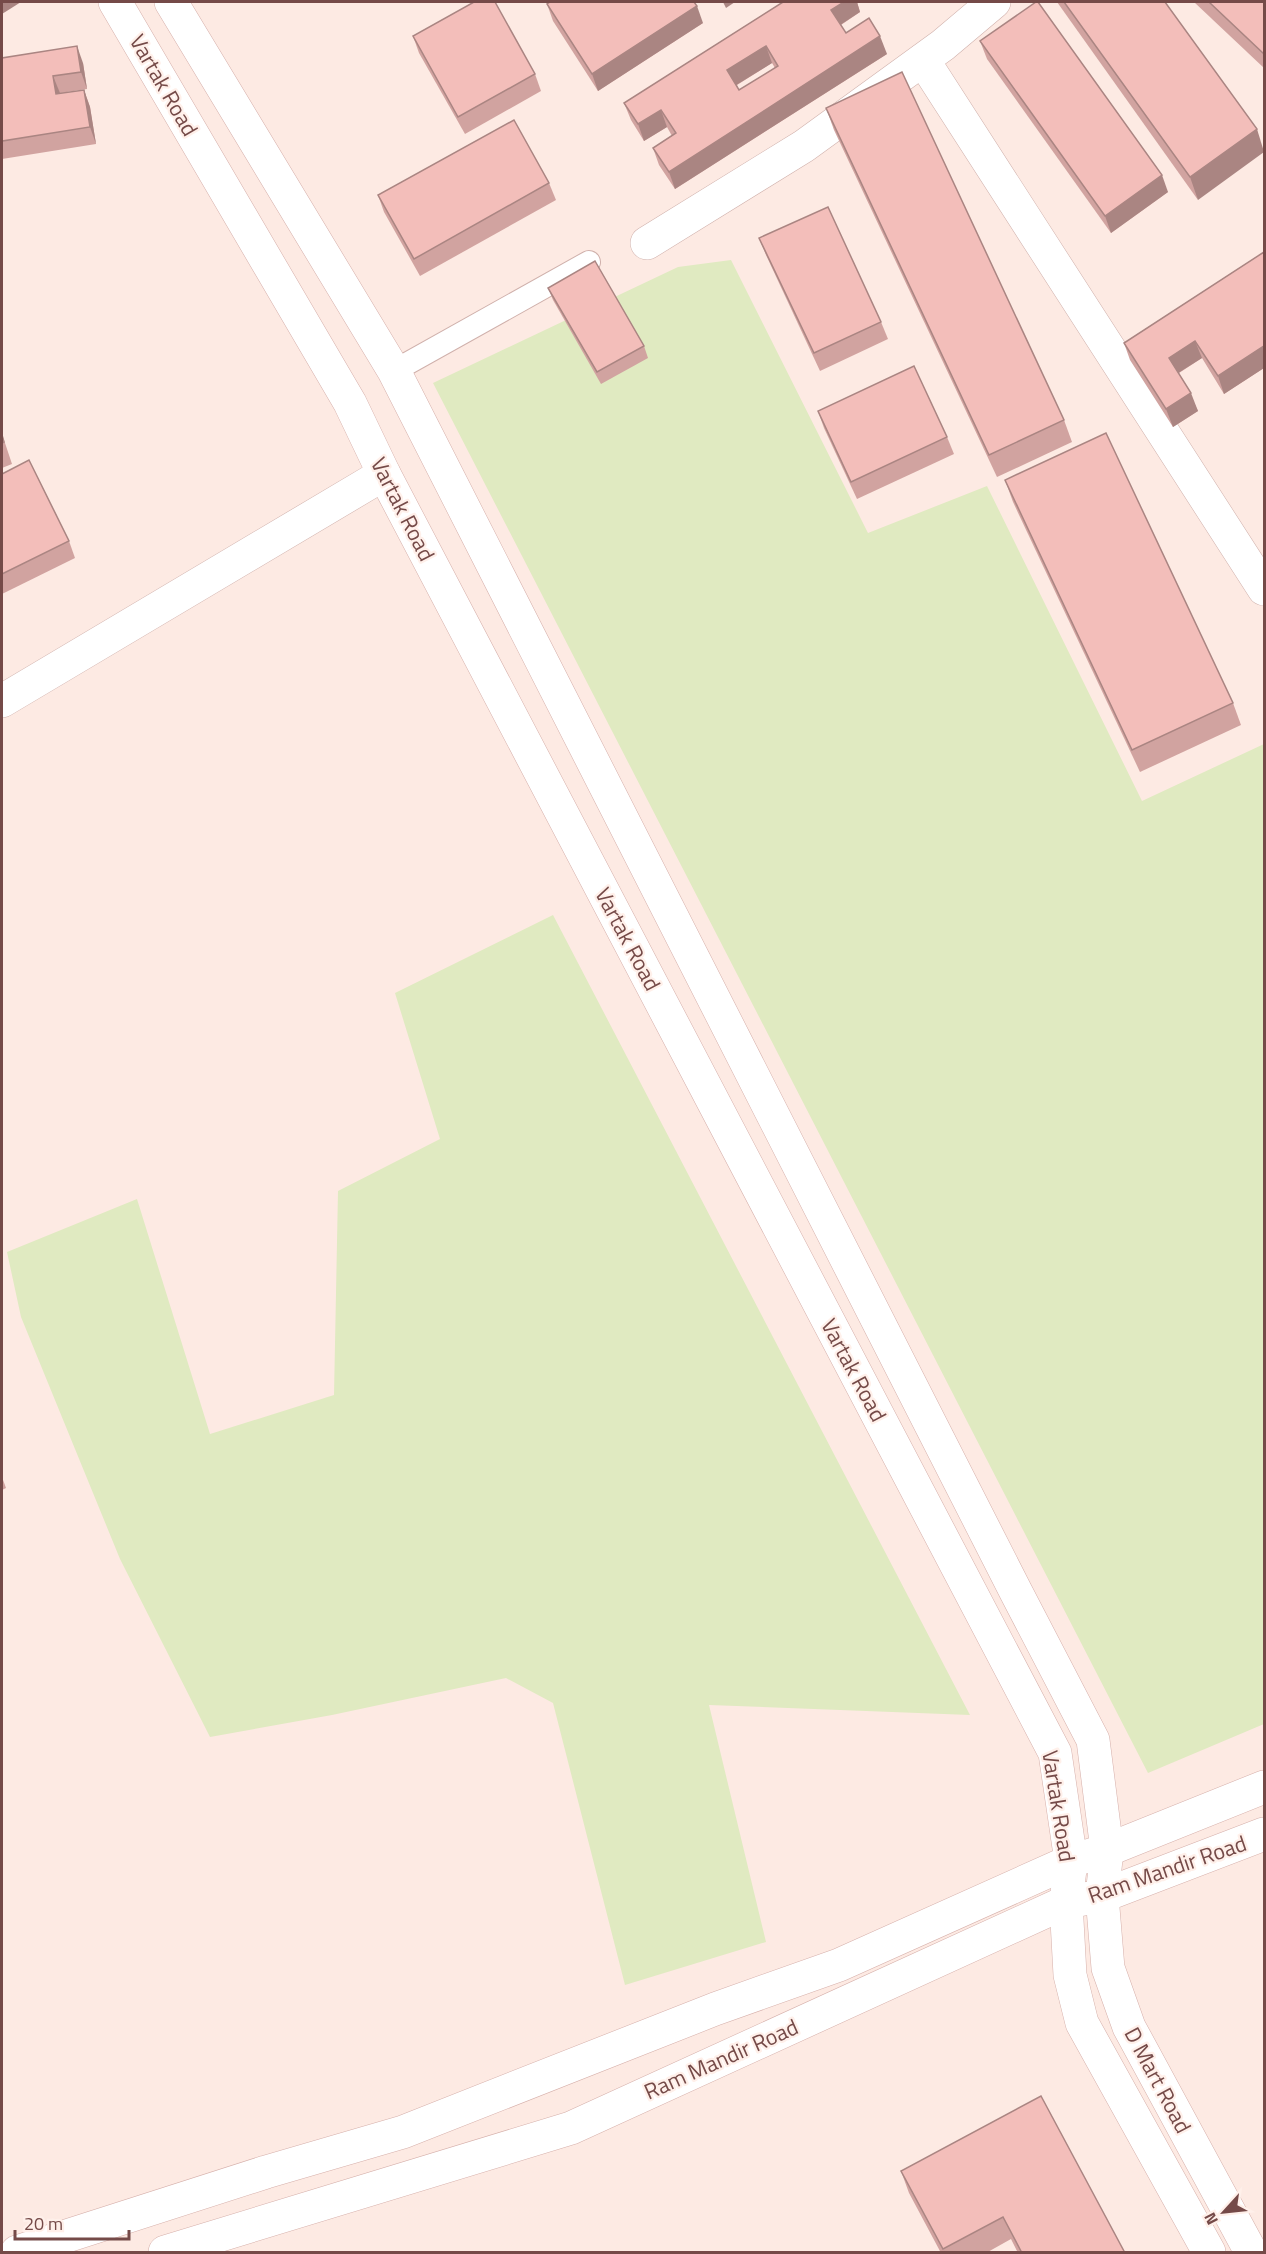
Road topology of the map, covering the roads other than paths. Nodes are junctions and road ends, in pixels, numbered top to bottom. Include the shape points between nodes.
1 (115, 2) edge
2 (171, 2) edge
3 (993, 2) edge
4 (923, 60) junction
5 (647, 243) dead end
6 (589, 262) edge
7 (394, 371) junction
8 (384, 474) junction
9 (1264, 589) edge
10 (2, 700) edge
11 (1264, 1788) edge
12 (1264, 1834) edge
13 (1107, 1850) junction
14 (1071, 1862) junction
15 (1102, 1896) junction
16 (1066, 1902) junction
17 (17, 2253) edge
18 (165, 2253) edge
19 (1209, 2253) edge
20 (1251, 2253) edge

1 - 8 street, Vartak Road via 350,403
2 - 7 street, Vartak Road
3 - 4 street
4 - 5 street via 804,146
4 - 9 street
6 - 7 lane
7 - 13 street, Vartak Road via 1093,1740
8 - 10 street
8 - 14 street, Vartak Road via 1055,1753
11 - 13 street
12 - 15 street, Ram Mandir Road
13 - 14 street
13 - 15 street, Vartak Road
14 - 16 street, Vartak Road
14 - 17 street via 839,1965 715,2009 403,2132
15 - 16 street, Ram Mandir Road
15 - 20 street, D Mart Road via 1108,1968 1128,2027
16 - 18 street, Ram Mandir Road via 571,2128
16 - 19 street, D Mart Road via 1070,1975 1082,2022

